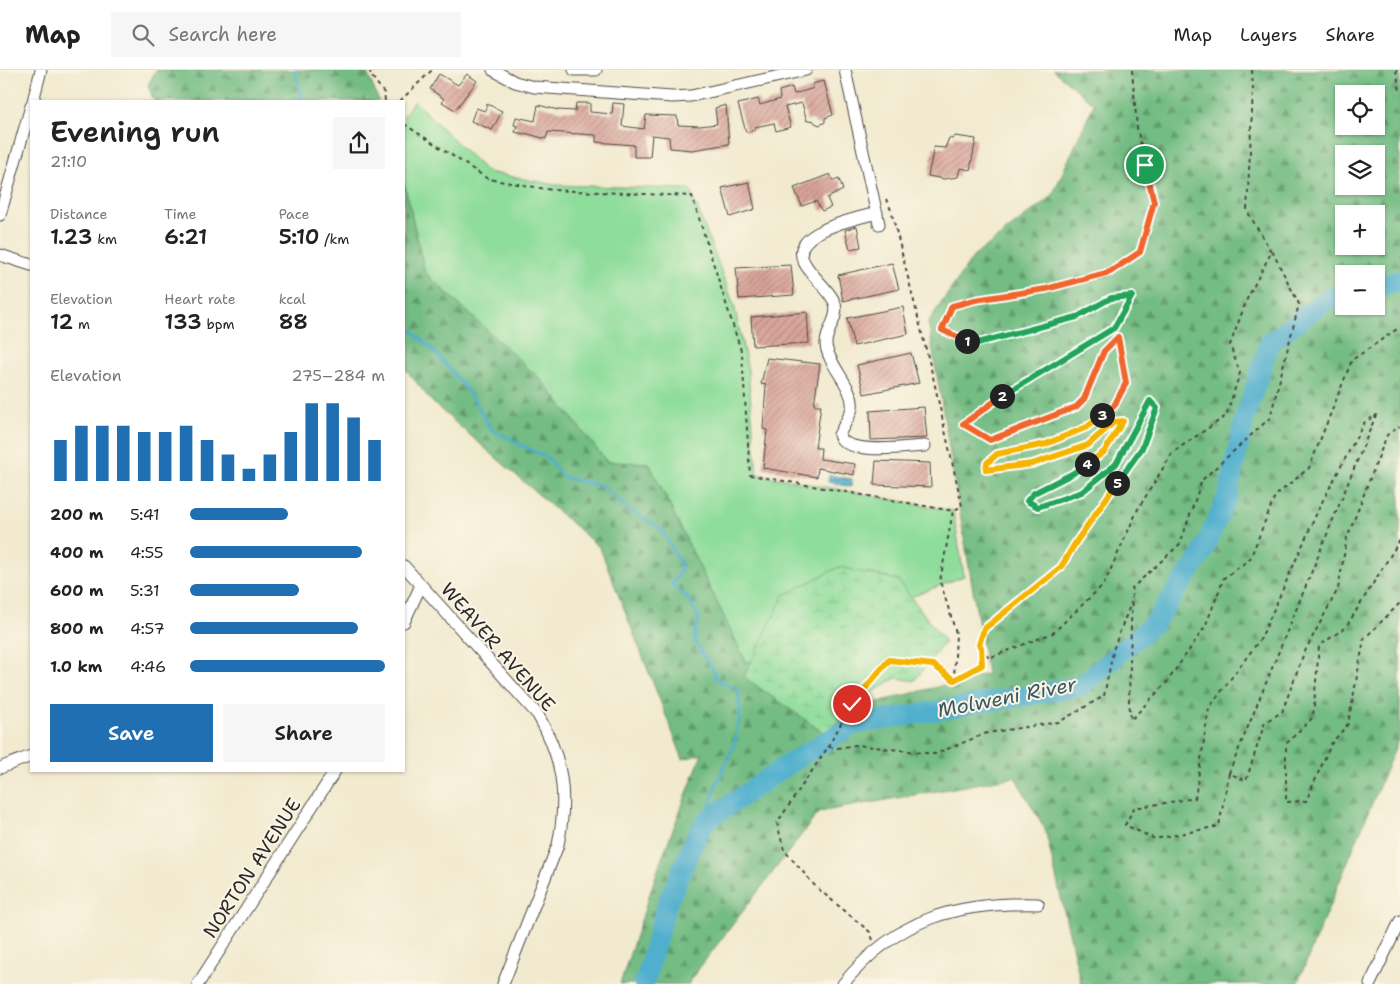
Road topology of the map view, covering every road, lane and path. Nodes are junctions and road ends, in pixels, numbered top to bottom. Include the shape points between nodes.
1 (41, 70) edge
2 (371, 70) edge
3 (432, 70) edge
4 (493, 70) edge
5 (574, 70) edge
6 (596, 70) edge
7 (806, 70) edge
8 (846, 70) edge
9 (1132, 70) edge
10 (1252, 70) edge
11 (1396, 70) edge
12 (1400, 91) edge
13 (33, 100) edge
14 (385, 100) edge
15 (401, 100) edge
16 (30, 110) edge
17 (405, 125) edge
18 (873, 196) junction
19 (0, 215) edge
20 (1272, 251) junction
21 (0, 255) edge
22 (30, 265) edge
23 (1400, 327) edge
24 (1400, 426) edge
25 (925, 446) dead end
26 (953, 511) junction
27 (1400, 540) edge
28 (405, 567) edge
29 (421, 585) junction
30 (1132, 600) junction
31 (1400, 603) edge
32 (405, 620) edge
33 (981, 647) junction
34 (954, 680) junction
35 (828, 747) junction
36 (30, 756) edge
37 (0, 768) edge
38 (334, 772) edge
39 (1229, 773) junction
40 (1038, 904) dead end
41 (1400, 921) edge
42 (873, 952) junction
43 (198, 984) edge
44 (503, 984) edge
45 (843, 984) edge
46 (1370, 984) edge

1 - 13 street
2 - 14 path via 370,74 384,93
3 - 15 path
4 - 7 street via 514,82 534,87 672,97 691,96
5 - 6 street
8 - 18 street
9 - 33 path via 1137,128 1154,202 1140,252 1110,272 1046,289 952,306 942,330 974,344 1077,317 1111,298 1132,296 1114,328 1016,386 963,424 990,440 1076,407 1084,399 1104,351 1118,337 1126,383 1114,406 1087,427 1046,444 997,454 987,463 986,470 1032,464 1088,445 1114,422 1123,421 1104,452 1072,474 1034,493 1027,501 1038,507 1082,492 1116,464 1150,401 1157,408 1142,448 1061,567 984,629
10 - 20 path via 1247,211
11 - 12 path
16 - 19 street
17 - 26 path via 488,179 552,190 692,196 742,354 750,475
18 - 25 street via 878,218 815,234 803,246 801,256 835,305 834,319 826,339 827,350 850,395 852,406 839,435 841,440 855,447
18 - 26 path via 883,193 892,210 962,506
20 - 30 path via 1299,304 1270,418 1202,480 1180,544 1132,588
20 - 33 path via 1246,300 1230,345 1240,373 1226,416 1173,452 1138,509 1104,584 1053,634 990,658
21 - 22 street
23 - 30 path via 1352,360 1309,468 1275,496 1250,560 1224,578 1205,627 1167,682 1131,720
24 - 39 path via 1386,434 1347,538 1338,589 1304,652 1282,712 1265,722 1246,781
26 - 34 path via 940,582 956,632
27 - 31 path via 1346,627 1319,646 1313,717 1286,744 1286,802 1306,801 1330,744 1348,724 1364,639
28 - 29 street, WEAVER AVENUE
29 - 32 street
29 - 44 street, WEAVER AVENUE via 538,715 551,740 562,776 564,799 558,845
30 - 35 path via 1114,647 1104,696 1059,722 987,734 935,754 856,745
33 - 34 path via 982,665
34 - 35 path via 933,665 889,660 852,704
35 - 42 path via 777,823 784,850 816,887 870,932
36 - 37 street
38 - 43 street, NORTON AVENUE
39 - 39 path via 1269,674 1376,415 1364,423 1324,497 1261,638 1209,708 1195,798 1134,808 1125,825 1155,839 1219,826
40 - 42 street via 990,905 950,911 913,925
41 - 46 street
42 - 45 street

